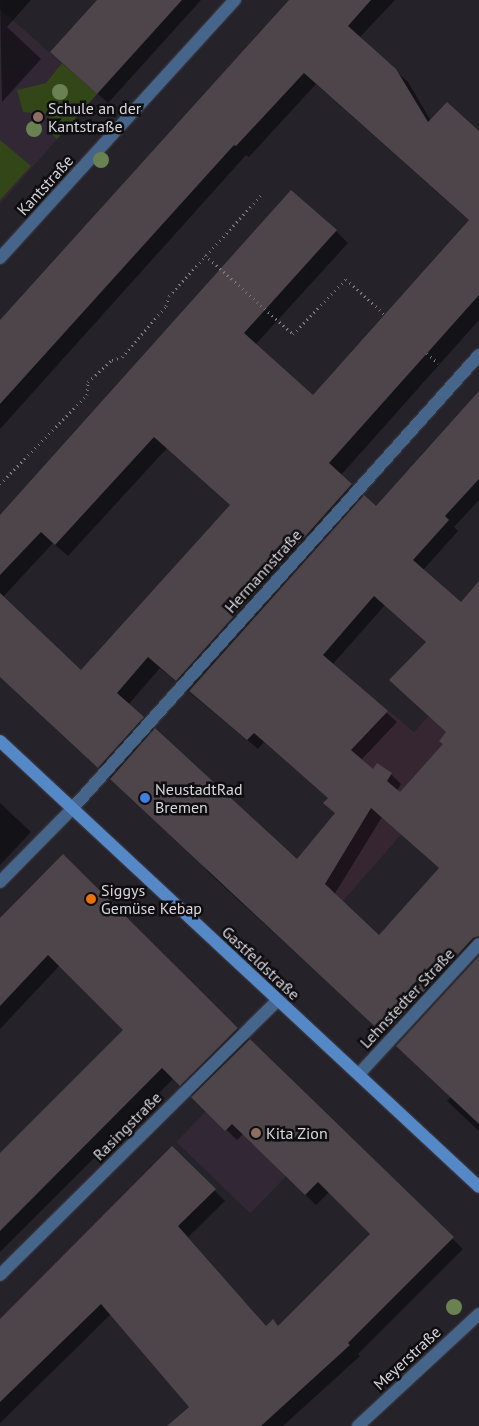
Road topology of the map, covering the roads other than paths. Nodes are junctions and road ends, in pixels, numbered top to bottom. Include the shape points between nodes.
1 (235, 0) edge
2 (0, 258) edge
3 (479, 355) edge
4 (0, 741) edge
5 (72, 809) junction
6 (0, 882) edge
7 (479, 944) edge
8 (276, 1001) junction
9 (359, 1074) junction
10 (479, 1187) edge
11 (0, 1275) edge
12 (479, 1314) edge
13 (358, 1426) edge

1 - 2 street, Kantstraße
3 - 5 street, Hermannstraße
4 - 5 street, Gastfeldstraße
5 - 6 street, Hermannstraße
5 - 8 street, Gastfeldstraße
7 - 9 street, Lehnstedter Straße
8 - 9 street, Gastfeldstraße
8 - 11 street, Rasingstraße
9 - 10 street, Gastfeldstraße
12 - 13 street, Meyerstraße

